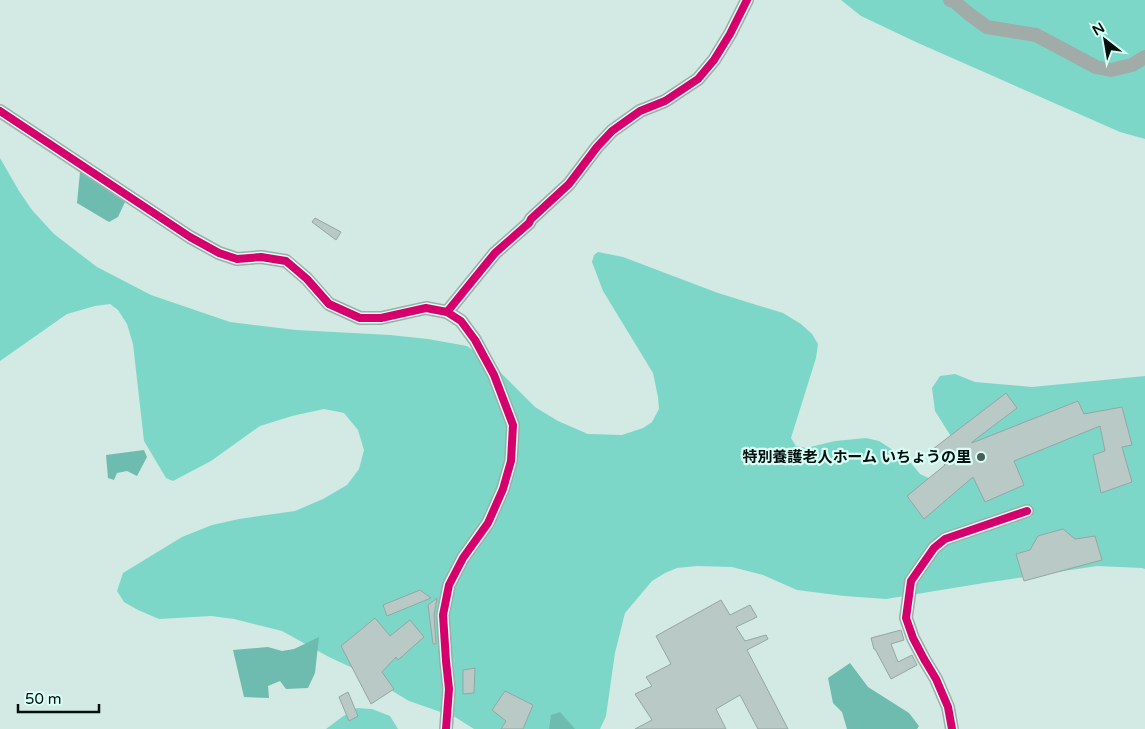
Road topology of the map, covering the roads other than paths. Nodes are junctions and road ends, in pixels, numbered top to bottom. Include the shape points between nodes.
1 (747, 0) edge
2 (950, 0) edge
3 (1145, 57) edge
4 (0, 111) edge
5 (447, 312) junction
6 (1027, 511) dead end
7 (446, 729) edge
8 (952, 729) edge

1 - 5 street via 714,60 698,79 665,101 640,111 612,131 569,184 495,253
2 - 3 street via 987,27 1036,35 1096,68 1111,70 1132,65
4 - 5 street via 190,237 237,259 261,257 286,261 329,304 360,318 381,318 426,308
5 - 7 street via 461,321 475,340 494,375 513,425 511,461 503,489 488,523 449,584 443,615 449,689
6 - 8 street via 945,539 934,548 911,581 906,618 948,706

